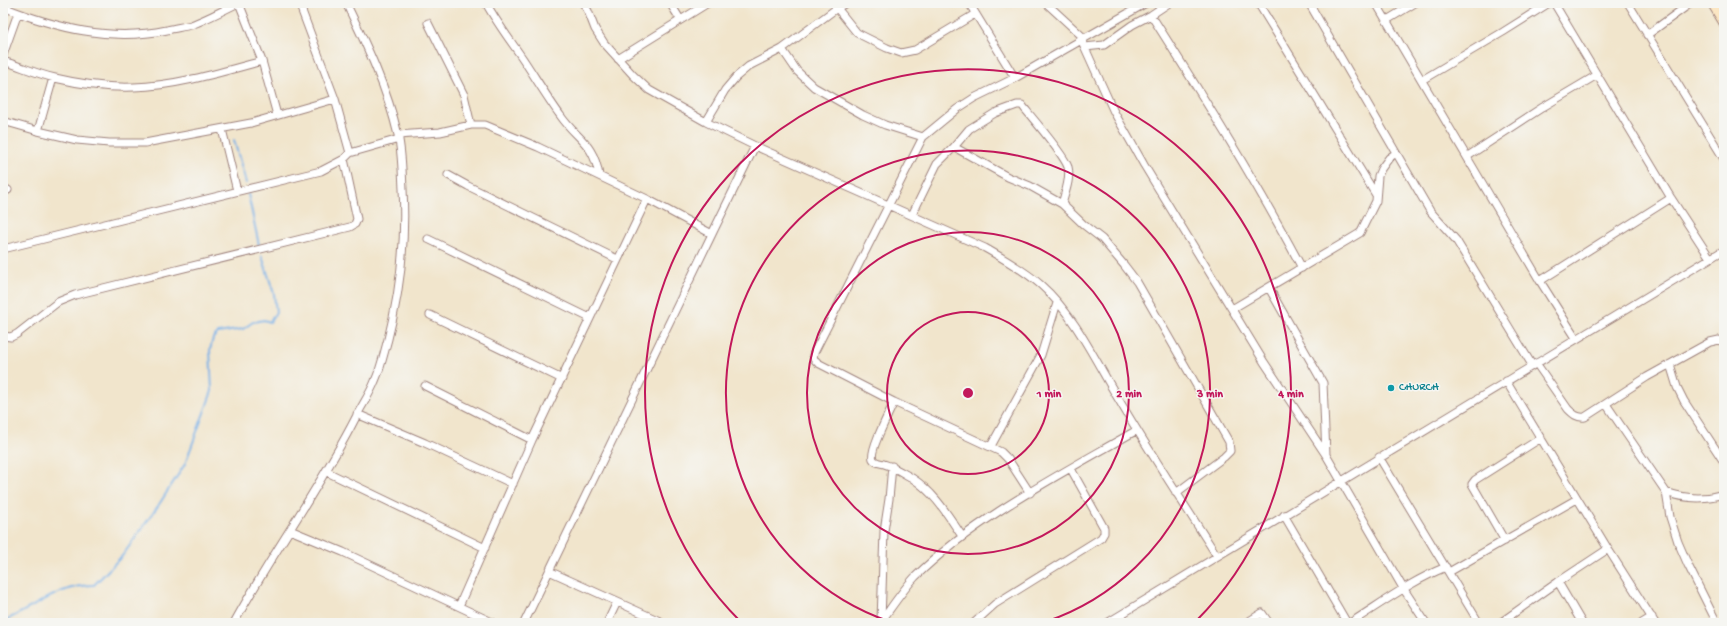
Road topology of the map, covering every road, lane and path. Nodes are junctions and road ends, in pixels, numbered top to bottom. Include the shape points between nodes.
1 (238, 3) edge
2 (299, 3) edge
3 (346, 3) edge
4 (486, 3) edge
5 (583, 3) edge
6 (670, 3) edge
7 (708, 3) edge
8 (846, 3) edge
9 (969, 3) edge
10 (1046, 3) edge
11 (1146, 3) edge
12 (1169, 3) edge
13 (1258, 3) edge
14 (1308, 3) edge
15 (1376, 3) edge
16 (1415, 3) edge
17 (1549, 3) edge
18 (1554, 3) edge
19 (1628, 3) edge
20 (1691, 3) edge
21 (1712, 3) edge
22 (3, 6) edge
23 (836, 8) junction
24 (18, 13) junction
25 (975, 14) junction
26 (1151, 15) junction
27 (680, 19) junction
28 (1386, 20) junction
29 (428, 23) dead end
30 (1724, 23) edge
31 (1647, 35) junction
32 (1083, 39) junction
33 (1085, 47) junction
34 (782, 49) junction
35 (3, 55) edge
36 (618, 59) junction
37 (3, 61) edge
38 (262, 61) junction
39 (1597, 75) junction
40 (53, 78) junction
41 (1015, 78) junction
42 (1422, 80) junction
43 (335, 99) junction
44 (277, 115) junction
45 (3, 121) edge
46 (706, 122) junction
47 (471, 125) junction
48 (222, 129) junction
49 (38, 131) junction
50 (398, 137) junction
51 (922, 137) junction
52 (755, 146) junction
53 (954, 147) junction
54 (350, 153) junction
55 (1396, 153) junction
56 (1468, 156) junction
57 (344, 158) junction
58 (1724, 158) edge
59 (448, 175) dead end
60 (598, 175) junction
61 (237, 191) junction
62 (1376, 195) junction
63 (1671, 198) junction
64 (647, 199) junction
65 (1062, 204) junction
66 (888, 205) junction
67 (912, 215) junction
68 (712, 234) junction
69 (428, 239) dead end
70 (3, 248) edge
71 (1724, 250) edge
72 (1710, 258) junction
73 (617, 259) junction
74 (1302, 268) junction
75 (1540, 280) junction
76 (1269, 288) junction
77 (1057, 302) junction
78 (1232, 309) junction
79 (430, 315) dead end
80 (590, 318) junction
81 (3, 336) edge
82 (1576, 338) junction
83 (1724, 343) edge
84 (1534, 364) junction
85 (1670, 364) junction
86 (562, 379) junction
87 (1506, 381) junction
88 (425, 386) dead end
89 (894, 402) junction
90 (1606, 404) junction
91 (357, 414) junction
92 (1137, 430) junction
93 (1541, 438) junction
94 (532, 440) junction
95 (991, 446) junction
96 (1326, 455) junction
97 (1379, 458) junction
98 (1724, 462) edge
99 (892, 466) junction
100 (1071, 469) junction
101 (326, 472) junction
102 (1340, 482) junction
103 (513, 484) junction
104 (1666, 492) junction
105 (1030, 493) junction
106 (1176, 493) junction
107 (1724, 494) edge
108 (1578, 499) junction
109 (1284, 515) junction
110 (290, 530) junction
111 (962, 536) junction
112 (1505, 541) junction
113 (485, 548) junction
114 (1608, 550) junction
115 (1217, 556) junction
116 (1447, 569) junction
117 (549, 571) junction
118 (1558, 582) junction
119 (1403, 588) junction
120 (617, 602) junction
121 (459, 606) junction
122 (1653, 620) edge
123 (881, 622) edge
124 (234, 623) edge
125 (494, 623) edge
126 (524, 623) edge
127 (607, 623) edge
128 (664, 623) edge
129 (974, 623) edge
130 (1107, 623) edge
131 (1246, 623) edge
132 (1269, 623) edge
133 (1347, 623) edge
134 (1350, 623) edge
135 (1426, 623) edge
136 (1479, 623) edge
137 (1500, 623) edge
138 (1582, 623) edge
139 (1642, 623) edge
140 (1717, 623) edge

1 - 24 street via 189,25 152,33 123,35 74,30
1 - 38 street
2 - 43 street
3 - 50 street via 382,80
4 - 60 street via 503,33 560,116 593,152
5 - 36 street via 595,30
6 - 27 street
7 - 27 street
8 - 23 street
9 - 25 street
10 - 32 street
11 - 32 street
12 - 26 street
13 - 62 street
14 - 55 street
15 - 28 street
16 - 28 street
17 - 42 street
18 - 39 street
19 - 31 street
20 - 31 street
21 - 30 street
22 - 24 street
23 - 25 street via 857,33 901,53 915,50
23 - 34 street
24 - 35 street
25 - 41 street
26 - 33 street via 1104,45
26 - 74 street via 1269,206
27 - 36 street
28 - 42 street
29 - 47 street via 464,94
31 - 58 street
32 - 33 street
32 - 41 street
33 - 78 street via 1114,112
34 - 46 street via 749,66 736,78 725,90
34 - 51 street via 797,72 814,87 863,115
36 - 46 street via 649,90
37 - 40 street
38 - 40 street via 205,76 134,87
38 - 44 street
39 - 56 street via 1543,106
39 - 63 street
40 - 49 street
41 - 51 street via 958,108
42 - 56 street
43 - 44 street
43 - 54 street
44 - 48 street
45 - 49 street
46 - 52 street
47 - 50 street
47 - 60 street via 496,130
48 - 49 street via 146,143 77,140
48 - 61 street
50 - 54 street
50 - 91 street via 404,225 400,288 375,382
51 - 66 street
52 - 66 street
52 - 68 street
53 - 65 street
53 - 65 street via 969,129 981,120 1022,105 1068,167 1068,180
53 - 67 street via 937,164
54 - 57 street
55 - 62 street via 1381,169
55 - 84 street via 1435,218 1456,240
56 - 75 street
57 - 61 street via 321,171
57 - 81 street via 357,219 350,227 75,295 58,302 17,334 11,337
59 - 73 street
60 - 64 street
61 - 70 street
62 - 74 street via 1360,233
63 - 72 street
63 - 75 street
64 - 68 street
64 - 73 street
65 - 106 street via 1102,239 1137,282 1229,442 1230,451 1224,457
66 - 67 street
66 - 89 street via 813,355 818,363
67 - 77 street via 985,248 1013,264 1041,285
68 - 117 street
69 - 80 street
71 - 72 street
72 - 82 street
73 - 80 street
74 - 76 street
75 - 82 street
76 - 78 street
76 - 96 street via 1323,383
77 - 92 street via 1078,331
77 - 95 street via 1041,354
78 - 96 street
79 - 86 street
80 - 86 street
82 - 84 street
83 - 85 street via 1719,340 1710,342
84 - 87 street
84 - 90 street via 1576,416 1585,417
85 - 90 street
85 - 98 street via 1684,401
86 - 94 street
87 - 93 street
87 - 97 street
88 - 94 street
89 - 95 street
89 - 99 street via 877,439 873,455 876,462
90 - 104 street
91 - 101 street
91 - 103 street
92 - 100 street
92 - 106 street
93 - 108 street
93 - 112 street via 1472,484
94 - 103 street
95 - 105 street via 1005,455
96 - 102 street
97 - 102 street
97 - 116 street
99 - 111 street via 926,487
99 - 123 street via 884,531
100 - 105 street
100 - 129 street via 1104,528 1101,538 995,604
101 - 110 street
101 - 113 street
102 - 109 street
102 - 119 street
103 - 113 street
104 - 107 street via 1691,499
104 - 140 street via 1678,542
105 - 111 street
106 - 115 street
108 - 112 street
108 - 114 street
109 - 115 street
109 - 133 street
110 - 121 street
110 - 124 street
111 - 123 street via 914,579
112 - 116 street
113 - 121 street
114 - 118 street
114 - 122 street
115 - 130 street
116 - 119 street via 1426,575
116 - 136 street
117 - 120 street
117 - 126 street
118 - 137 street
118 - 138 street
119 - 134 street
119 - 135 street
120 - 127 street
120 - 128 street
121 - 125 street
122 - 139 street
131 - 132 street via 1262,613

